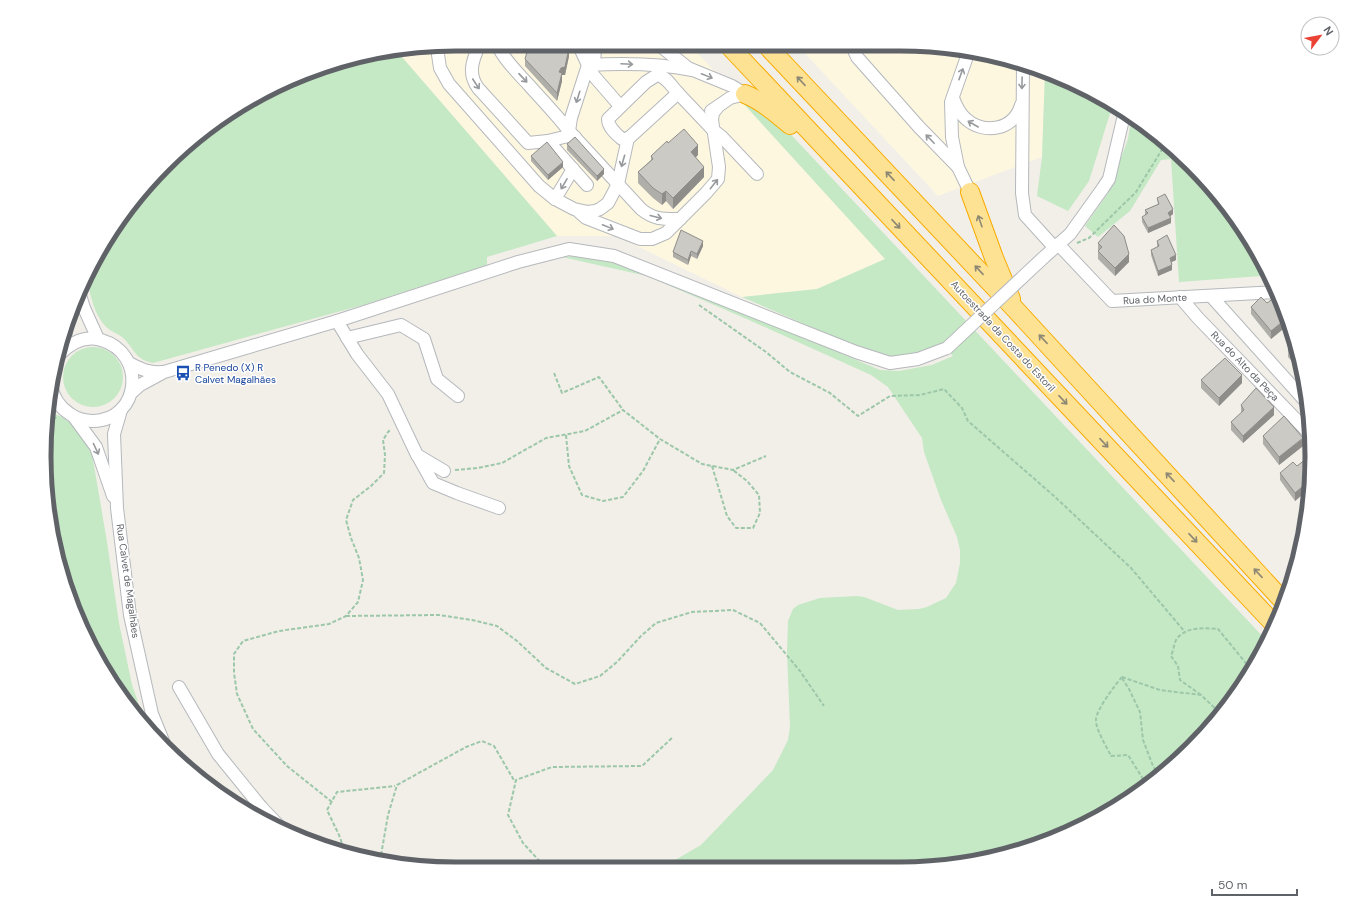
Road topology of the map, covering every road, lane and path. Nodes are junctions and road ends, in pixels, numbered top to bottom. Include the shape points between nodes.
1 (477, 51) edge
2 (501, 51) edge
3 (582, 51) edge
4 (594, 51) edge
5 (666, 51) edge
6 (734, 51) edge
7 (772, 51) edge
8 (855, 51) edge
9 (438, 52) edge
10 (967, 57) edge
11 (591, 65) junction
12 (692, 70) junction
13 (1023, 71) edge
14 (678, 93) junction
15 (745, 94) junction
16 (953, 98) junction
17 (1022, 102) junction
18 (620, 106) junction
19 (717, 108) junction
20 (694, 109) junction
21 (1123, 118) edge
22 (1005, 125) junction
23 (713, 130) junction
24 (572, 134) junction
25 (628, 138) junction
26 (548, 141) junction
27 (1163, 148) edge
28 (1022, 151) junction
29 (841, 165) junction
30 (958, 167) junction
31 (572, 169) junction
32 (757, 174) dead end
33 (618, 184) junction
34 (587, 185) dead end
35 (970, 192) joint
36 (555, 199) junction
37 (574, 208) junction
38 (680, 219) junction
39 (1070, 234) junction
40 (1056, 246) junction
41 (1270, 292) edge
42 (1211, 296) junction
43 (1180, 297) junction
44 (82, 301) edge
45 (699, 305) dead end
46 (1015, 309) junction
47 (337, 322) junction
48 (347, 338) junction
49 (98, 339) junction
50 (66, 349) edge
51 (129, 362) junction
52 (164, 372) junction
53 (554, 373) dead end
54 (131, 393) junction
55 (458, 396) dead end
56 (1300, 396) edge
57 (55, 398) edge
58 (63, 410) junction
59 (121, 410) junction
60 (623, 410) junction
61 (74, 417) junction
62 (53, 421) edge
63 (401, 421) junction
64 (1304, 427) edge
65 (566, 435) junction
66 (660, 439) junction
67 (417, 454) junction
68 (766, 456) dead end
69 (712, 466) junction
70 (733, 470) junction
71 (444, 471) joint
72 (117, 508) junction
73 (499, 508) dead end
74 (1279, 597) edge
75 (346, 616) junction
76 (1270, 620) edge
77 (1185, 632) junction
78 (1247, 666) edge
79 (1122, 677) junction
80 (179, 687) dead end
81 (1201, 696) junction
82 (824, 706) dead end
83 (1216, 709) edge
84 (159, 732) edge
85 (673, 737) dead end
86 (1156, 770) edge
87 (1144, 780) edge
88 (515, 782) junction
89 (397, 786) junction
90 (332, 802) junction
91 (259, 811) edge
92 (343, 845) edge
93 (381, 855) edge
94 (540, 862) edge

1 -> 26 street via 471,75 478,88 528,143
2 -> 24 street
3 - 11 street
4 - 11 street
5 - 12 street
6 - 29 highway, Autoestrada da Costa do Estoril
46 -> 7 highway
30 -> 8 street via 909,116 857,57
9 - 36 street via 440,68 449,84 539,186
16 -> 10 street
11 -> 12 street via 612,63
11 - 18 street via 594,76
11 -> 24 street via 571,118
12 -> 15 street
13 -> 17 street, Rua do Monte
14 - 18 street via 665,79 657,75
14 - 20 street
14 - 25 street
15 - 19 street via 732,97
15 - 29 highway via 756,98 774,111
22 -> 16 street via 989,129 974,125 966,120
16 - 30 street via 952,137
17 - 22 street via 1017,115
17 - 28 street, Rua do Monte
18 - 25 street via 609,117 608,123 620,138
19 - 20 street via 707,112
19 - 23 street via 713,113
20 - 23 street
21 - 39 street via 1109,178
22 - 28 street via 1020,137
23 - 32 street via 722,136
38 -> 23 street via 718,179 719,167
24 - 26 street
24 - 33 street
25 -> 33 street
26 - 31 street
27 - 39 path via 1136,192 1089,238 1078,244
28 - 40 street, Rua do Monte via 1022,193 1026,215
29 -> 76 highway, Autoestrada da Costa do Estoril
30 - 35 street
31 - 34 street
31 -> 36 street
33 - 37 street via 611,199 600,209 588,212
33 -> 38 street via 641,209 652,216 661,219
46 -> 35 highway
36 - 37 street
37 -> 38 street via 586,218 644,240 669,231
39 - 40 street
40 - 43 street, Rua do Monte via 1112,301
40 - 47 street, bridge via 947,348 918,359 890,363 856,352 614,256 569,249 518,262
41 - 42 street, Rua do Monte
42 - 43 street, Rua do Monte
42 - 56 street, Rua do Alto da Peça
43 - 64 street, Rua do Alto da Peça
44 - 49 street
45 - 77 path via 790,372 830,393 858,416 890,396 920,395 944,389 962,408 968,421 1131,568
74 -> 46 highway
47 - 48 street
47 - 52 street
48 - 55 street via 401,325 424,339 437,380
48 - 63 street via 388,394
49 - 50 street via 86,339
49 - 51 street via 117,347
51 - 52 street via 152,372
51 - 54 street via 133,382
52 - 54 street
53 - 60 path via 562,393 599,377
54 - 59 street, Rua Calvet de Magalhães
57 - 58 street
58 - 61 street
58 - 62 path
59 - 61 street via 99,421 86,421
59 - 72 street, Rua Calvet de Magalhães via 114,434
60 - 65 path via 586,432
60 - 66 path
61 -> 72 street, Rua Calvet de Magalhães via 96,447
63 - 67 street
63 - 75 path via 383,440 384,473 352,500 346,520 359,558 363,580 358,602
65 - 66 path via 569,466 582,495 603,501 623,497 643,471
65 - 71 path via 546,438 502,463
66 - 69 path via 702,464
67 - 71 street
67 - 73 street via 433,483
68 - 70 path
69 - 70 path
69 - 70 path via 727,516 736,528 753,528 760,513 759,495
72 - 84 street, Rua Calvet de Magalhães via 130,615 152,714
75 - 82 path via 439,615 497,626 546,668 575,684 600,676 656,623 692,612 733,610 760,623 800,671
75 - 90 path via 329,624 279,630 244,641 234,654 237,694 252,729 287,766
77 - 78 path via 1202,628 1218,629
77 - 81 path via 1176,640 1171,656 1178,666 1180,680
79 - 81 path via 1160,690
79 - 86 path via 1140,712 1143,740
79 - 87 path via 1112,688 1096,719 1099,734 1112,756 1128,755
80 - 91 street via 218,754
81 - 83 path
85 - 88 path via 642,766 552,767
88 - 89 path via 494,746 482,741 466,747
88 - 94 path via 508,815 523,843
89 - 90 path via 337,792
89 - 93 path via 388,815
90 - 92 path via 328,810

